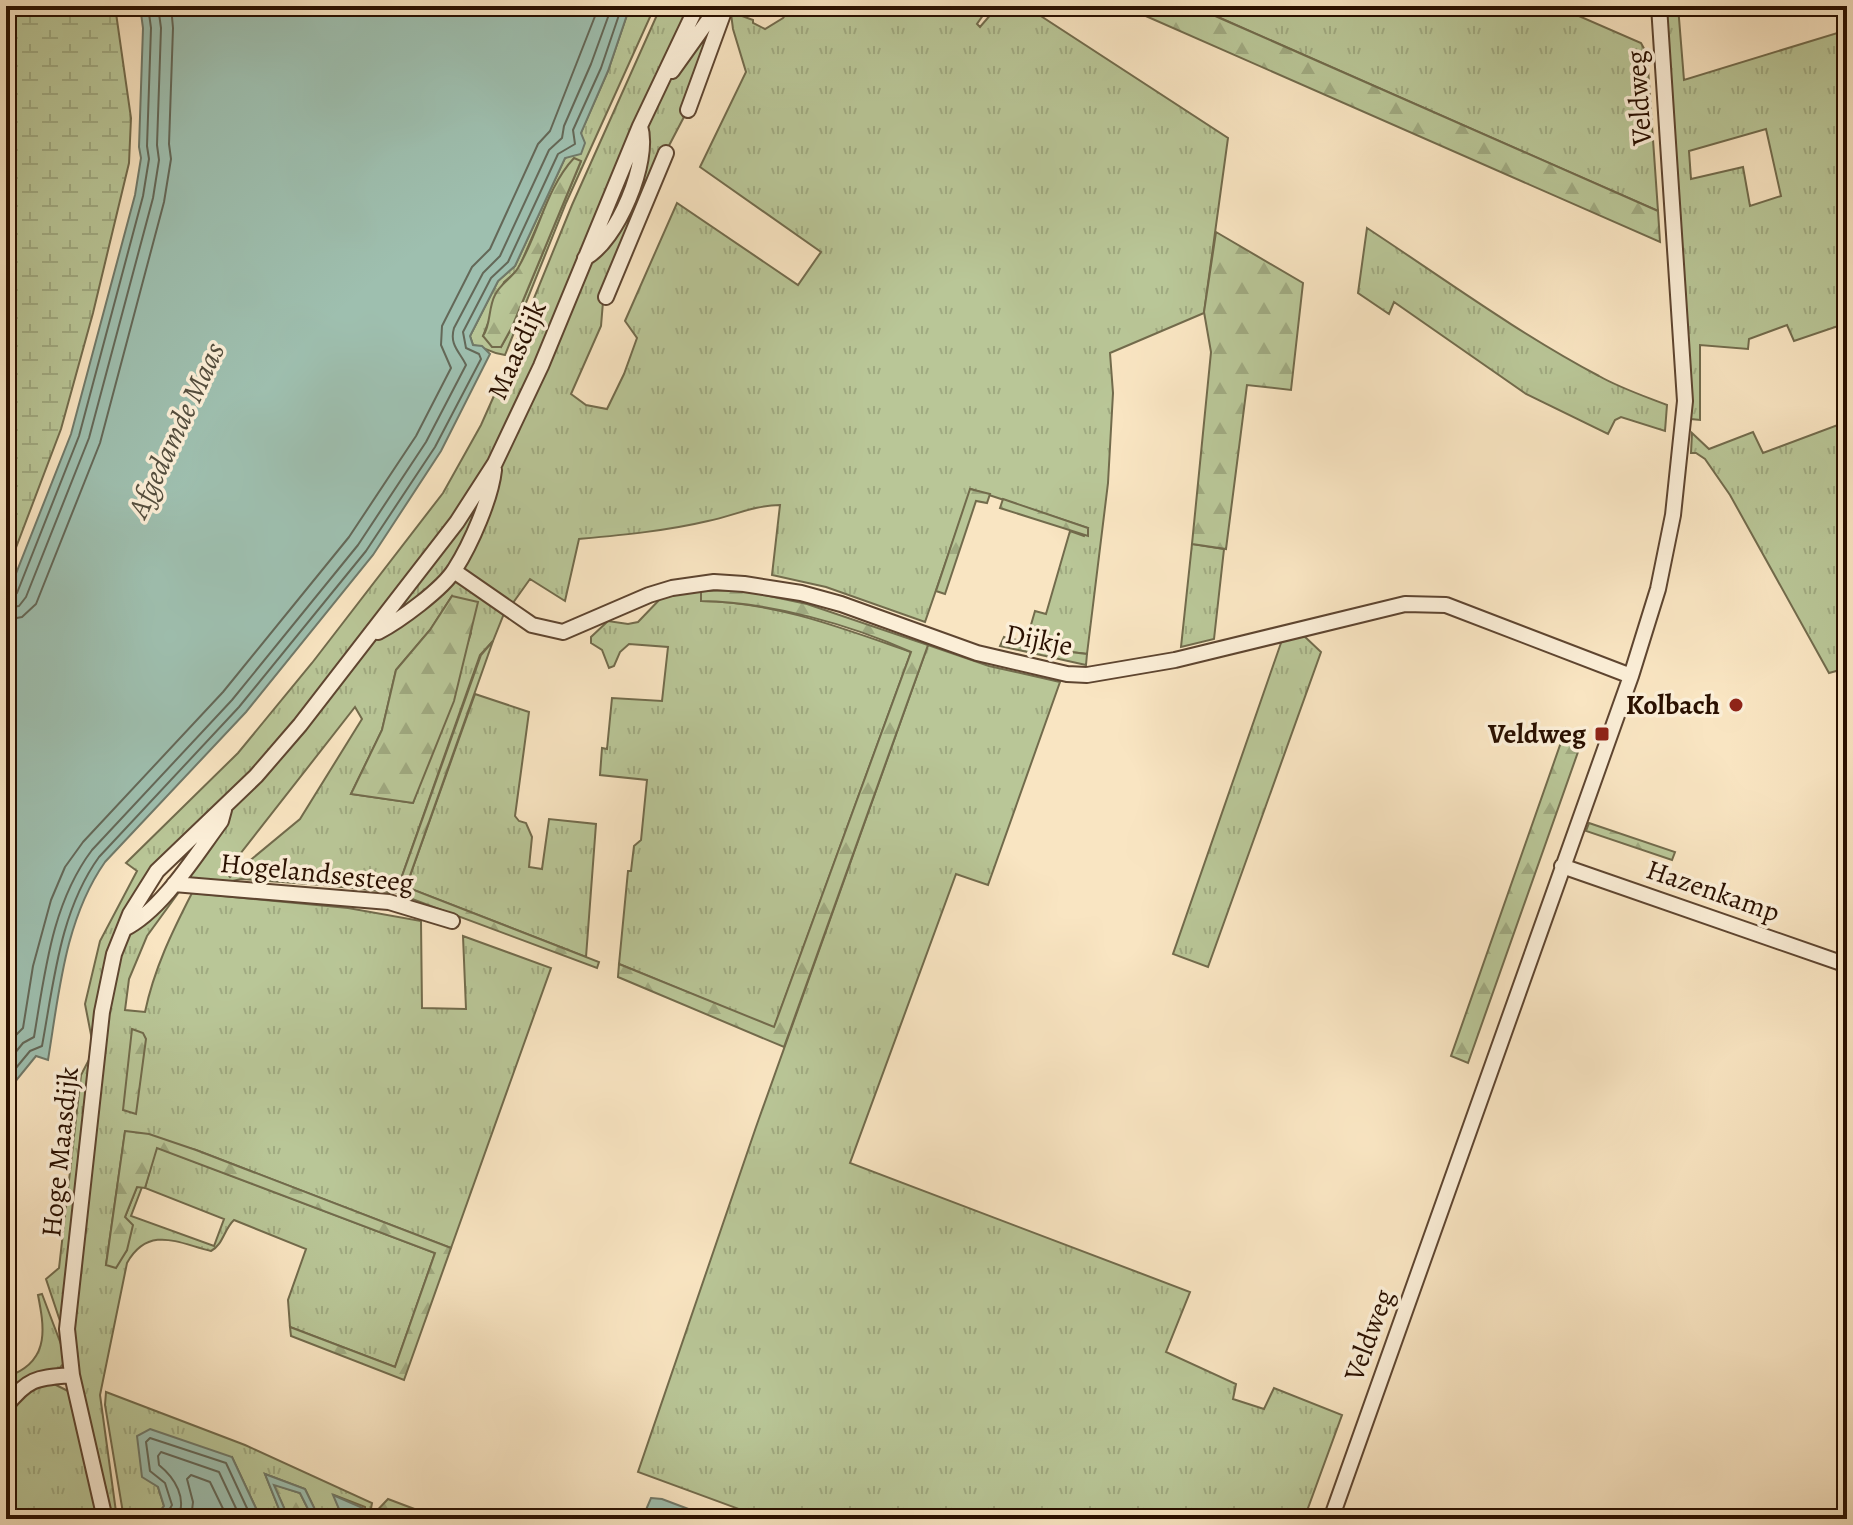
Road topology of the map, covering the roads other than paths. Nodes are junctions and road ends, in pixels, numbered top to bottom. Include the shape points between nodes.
1 (697, 6) edge
2 (1659, 6) edge
3 (718, 11) edge
4 (665, 74) junction
5 (688, 110) dead end
6 (640, 126) junction
7 (666, 153) dead end
8 (627, 203) junction
9 (642, 208) junction
10 (584, 258) junction
11 (606, 297) dead end
12 (495, 463) junction
13 (454, 571) junction
14 (371, 636) junction
15 (1631, 676) junction
16 (225, 806) junction
17 (1562, 866) junction
18 (174, 884) junction
19 (452, 921) dead end
20 (124, 929) junction
21 (1847, 965) edge
22 (72, 1375) junction
23 (6, 1406) edge
24 (105, 1519) edge
25 (1331, 1519) edge

1 - 4 street, Maasdijk
2 - 15 street, Veldweg via 1685,401 1673,515 1658,589
3 - 4 street, Maasdijk via 675,69
3 - 5 street, Maasdijk
4 - 6 street, Maasdijk
6 - 8 street, Maasdijk via 645,141
6 - 10 street, Maasdijk
7 - 9 street
8 - 9 street
8 - 10 street, Maasdijk via 597,251
9 - 11 street
10 - 12 street, Maasdijk
12 - 13 street, Maasdijk via 493,482
12 - 14 street, Maasdijk
13 - 14 street, Maasdijk via 406,614
13 - 15 street, Dijkje via 532,625 563,632 672,588 744,584 841,604 977,653 1087,675 1424,603 1446,605
14 - 16 street, Maasdijk via 274,756
15 - 17 street, Veldweg
16 - 18 street, Maasdijk via 221,821
16 - 20 street, Maasdijk via 157,871
17 - 21 street, Hazenkamp
17 - 25 street, Veldweg
18 - 19 street, Hogelandsesteeg via 389,902
18 - 20 street
20 - 22 street, Hoge Maasdijk via 109,974 99,1038 67,1329
22 - 23 street via 37,1378
22 - 24 street, Hoge Maasdijk

